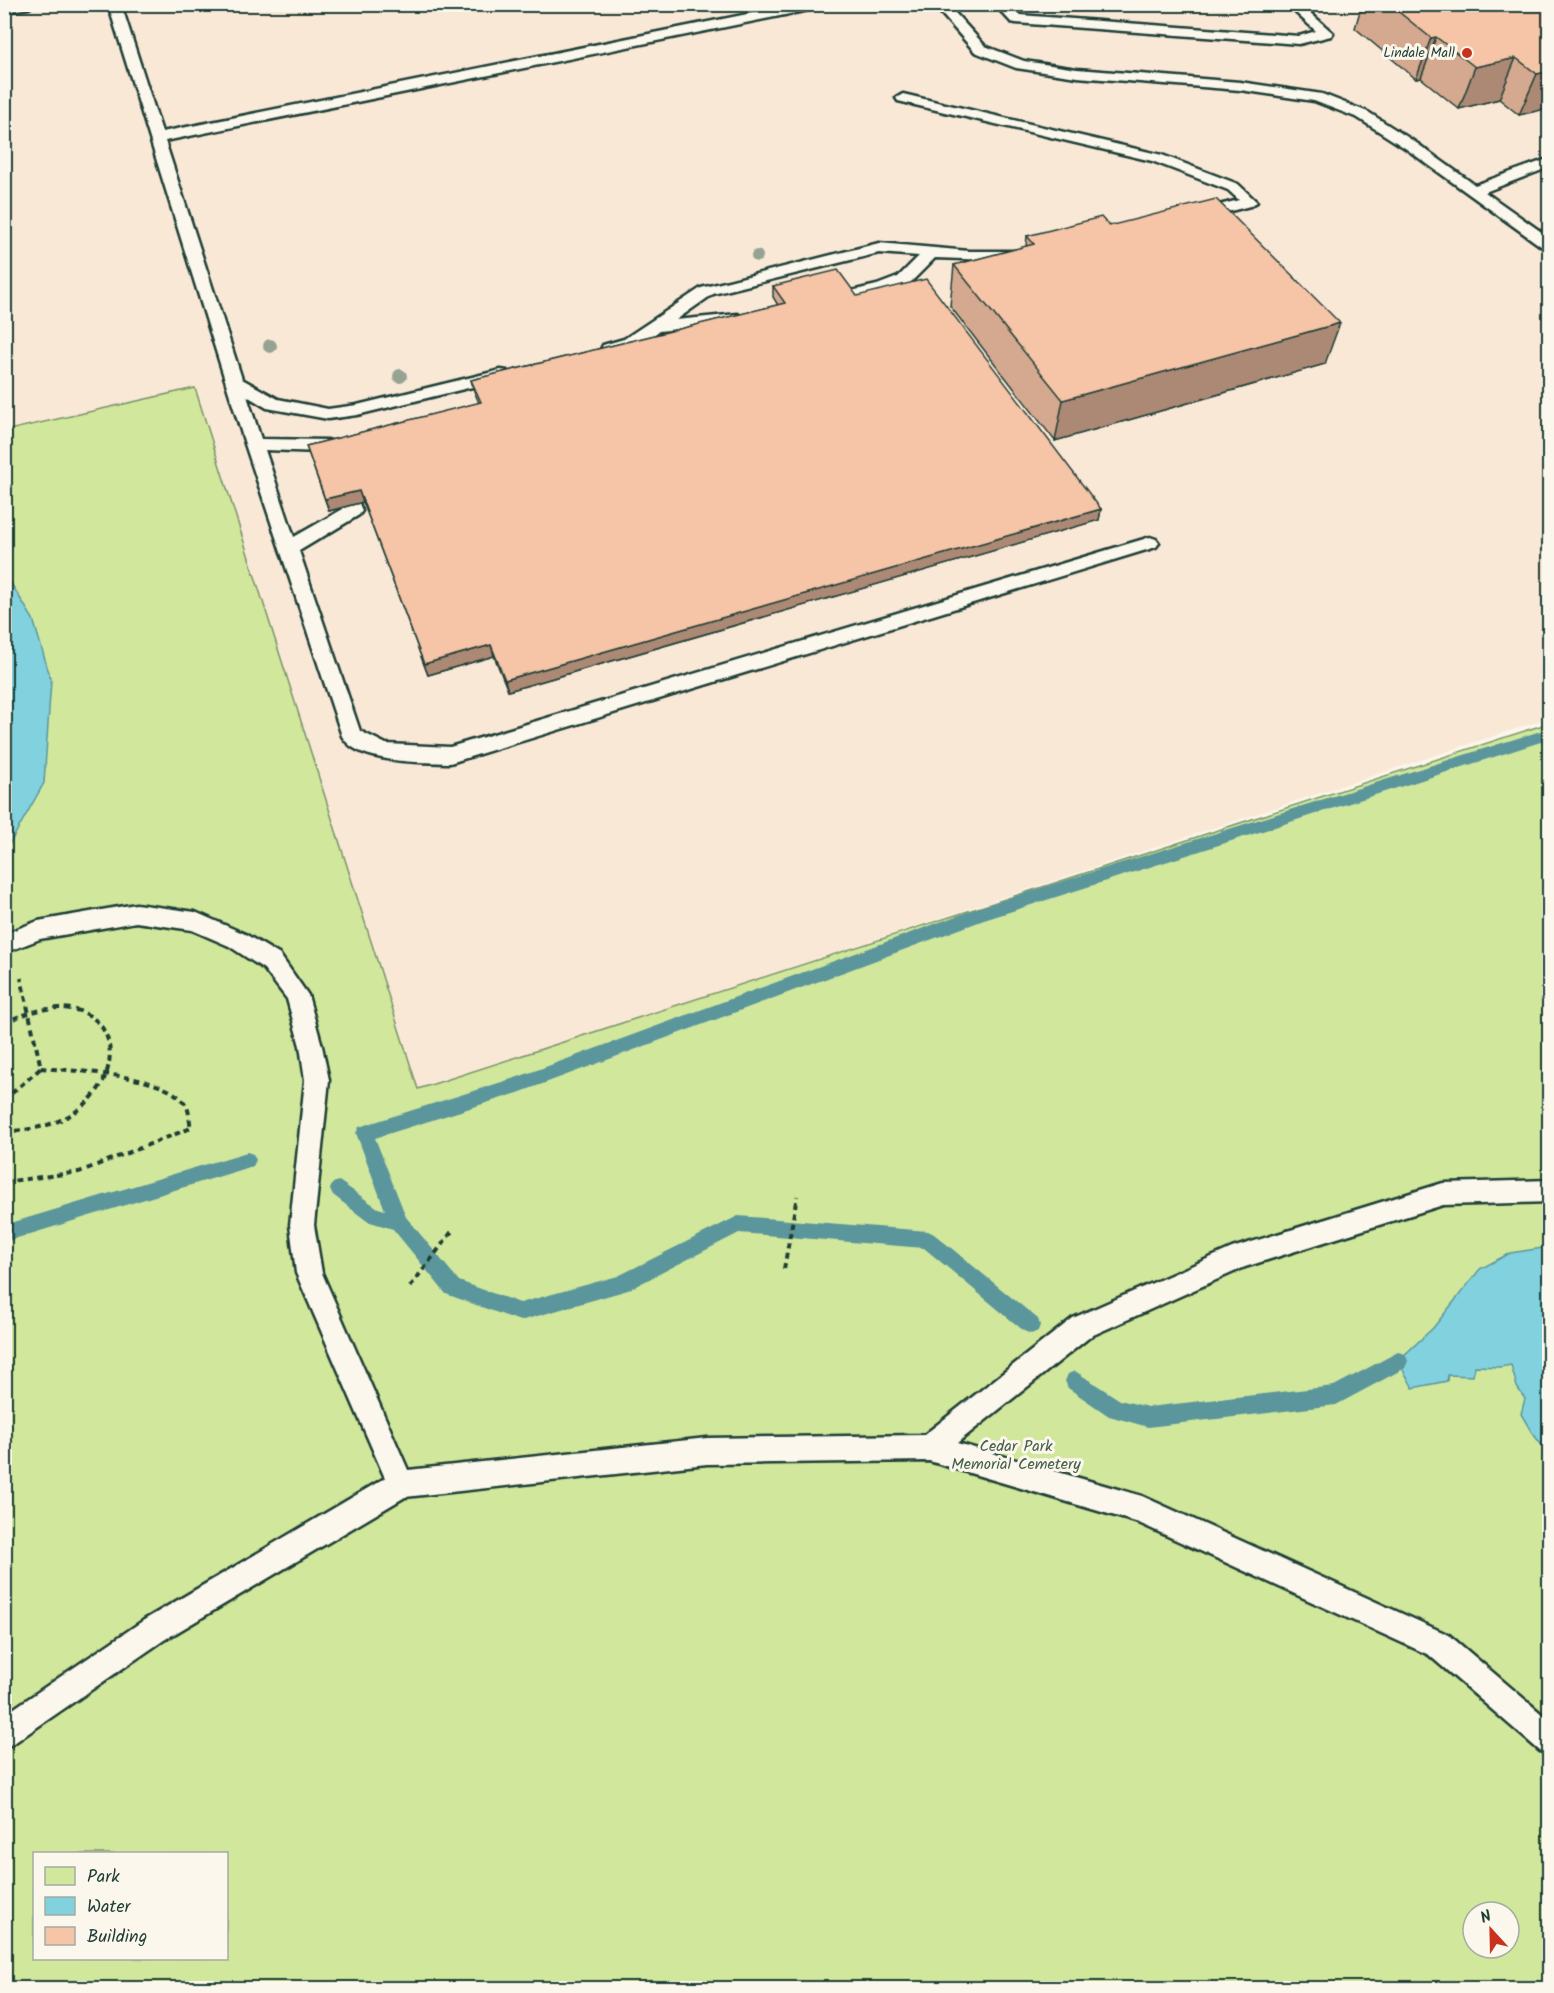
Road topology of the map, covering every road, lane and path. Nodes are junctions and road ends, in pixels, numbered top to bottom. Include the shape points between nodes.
1 (29, 4) edge
2 (114, 4) edge
3 (819, 4) edge
4 (939, 4) edge
5 (1000, 4) edge
6 (1292, 4) edge
7 (4, 8) edge
8 (903, 98) dead end
9 (156, 138) junction
10 (1550, 162) edge
11 (1474, 191) junction
12 (1184, 218) edge
13 (1550, 246) edge
14 (931, 253) junction
15 (1033, 256) edge
16 (808, 305) edge
17 (749, 318) edge
18 (656, 327) junction
19 (588, 354) edge
20 (513, 373) edge
21 (235, 382) junction
22 (254, 444) junction
23 (1150, 543) dead end
24 (289, 549) junction
25 (8, 943) edge
26 (29, 1011) junction
27 (4, 1023) edge
28 (41, 1068) junction
29 (106, 1076) junction
30 (4, 1100) edge
31 (4, 1131) edge
32 (4, 1182) edge
33 (1550, 1191) edge
34 (797, 1196) dead end
35 (453, 1230) dead end
36 (784, 1269) dead end
37 (410, 1287) dead end
38 (929, 1448) junction
39 (401, 1484) junction
40 (4, 1733) edge
41 (1550, 1741) edge

1 - 7 lane
2 - 9 lane
3 - 9 lane
4 - 11 lane via 980,49 1021,65 1317,97 1363,115
5 - 6 lane via 1016,18 1062,24 1299,40 1326,33
8 - 12 lane via 1157,158 1233,187 1250,202
9 - 21 lane
10 - 11 lane
11 - 13 lane
14 - 15 lane
14 - 16 lane via 904,280 882,289
14 - 18 lane via 879,248 732,284 707,291
17 - 18 lane
18 - 19 lane via 630,343
20 - 21 lane via 328,414 273,404
21 - 22 lane
22 - 24 lane
22 - 24 lane via 328,446 353,511
23 - 24 lane via 450,755 383,752 352,736
25 - 26 path
25 - 39 lane via 38,930 136,913 195,921 272,962 297,995 317,1080 302,1225 309,1273
26 - 27 path
26 - 28 path
26 - 29 path via 65,1007 86,1013 101,1024 110,1041 111,1060
28 - 29 path
28 - 30 path
29 - 31 path via 90,1100 71,1117 47,1128 22,1133
29 - 32 path via 166,1087 186,1104 191,1128 80,1172
33 - 38 lane via 1443,1194 1241,1256 1082,1327
34 - 36 path
35 - 37 path
38 - 39 lane via 707,1450
38 - 41 lane via 1142,1510 1439,1645
39 - 40 lane via 154,1630

